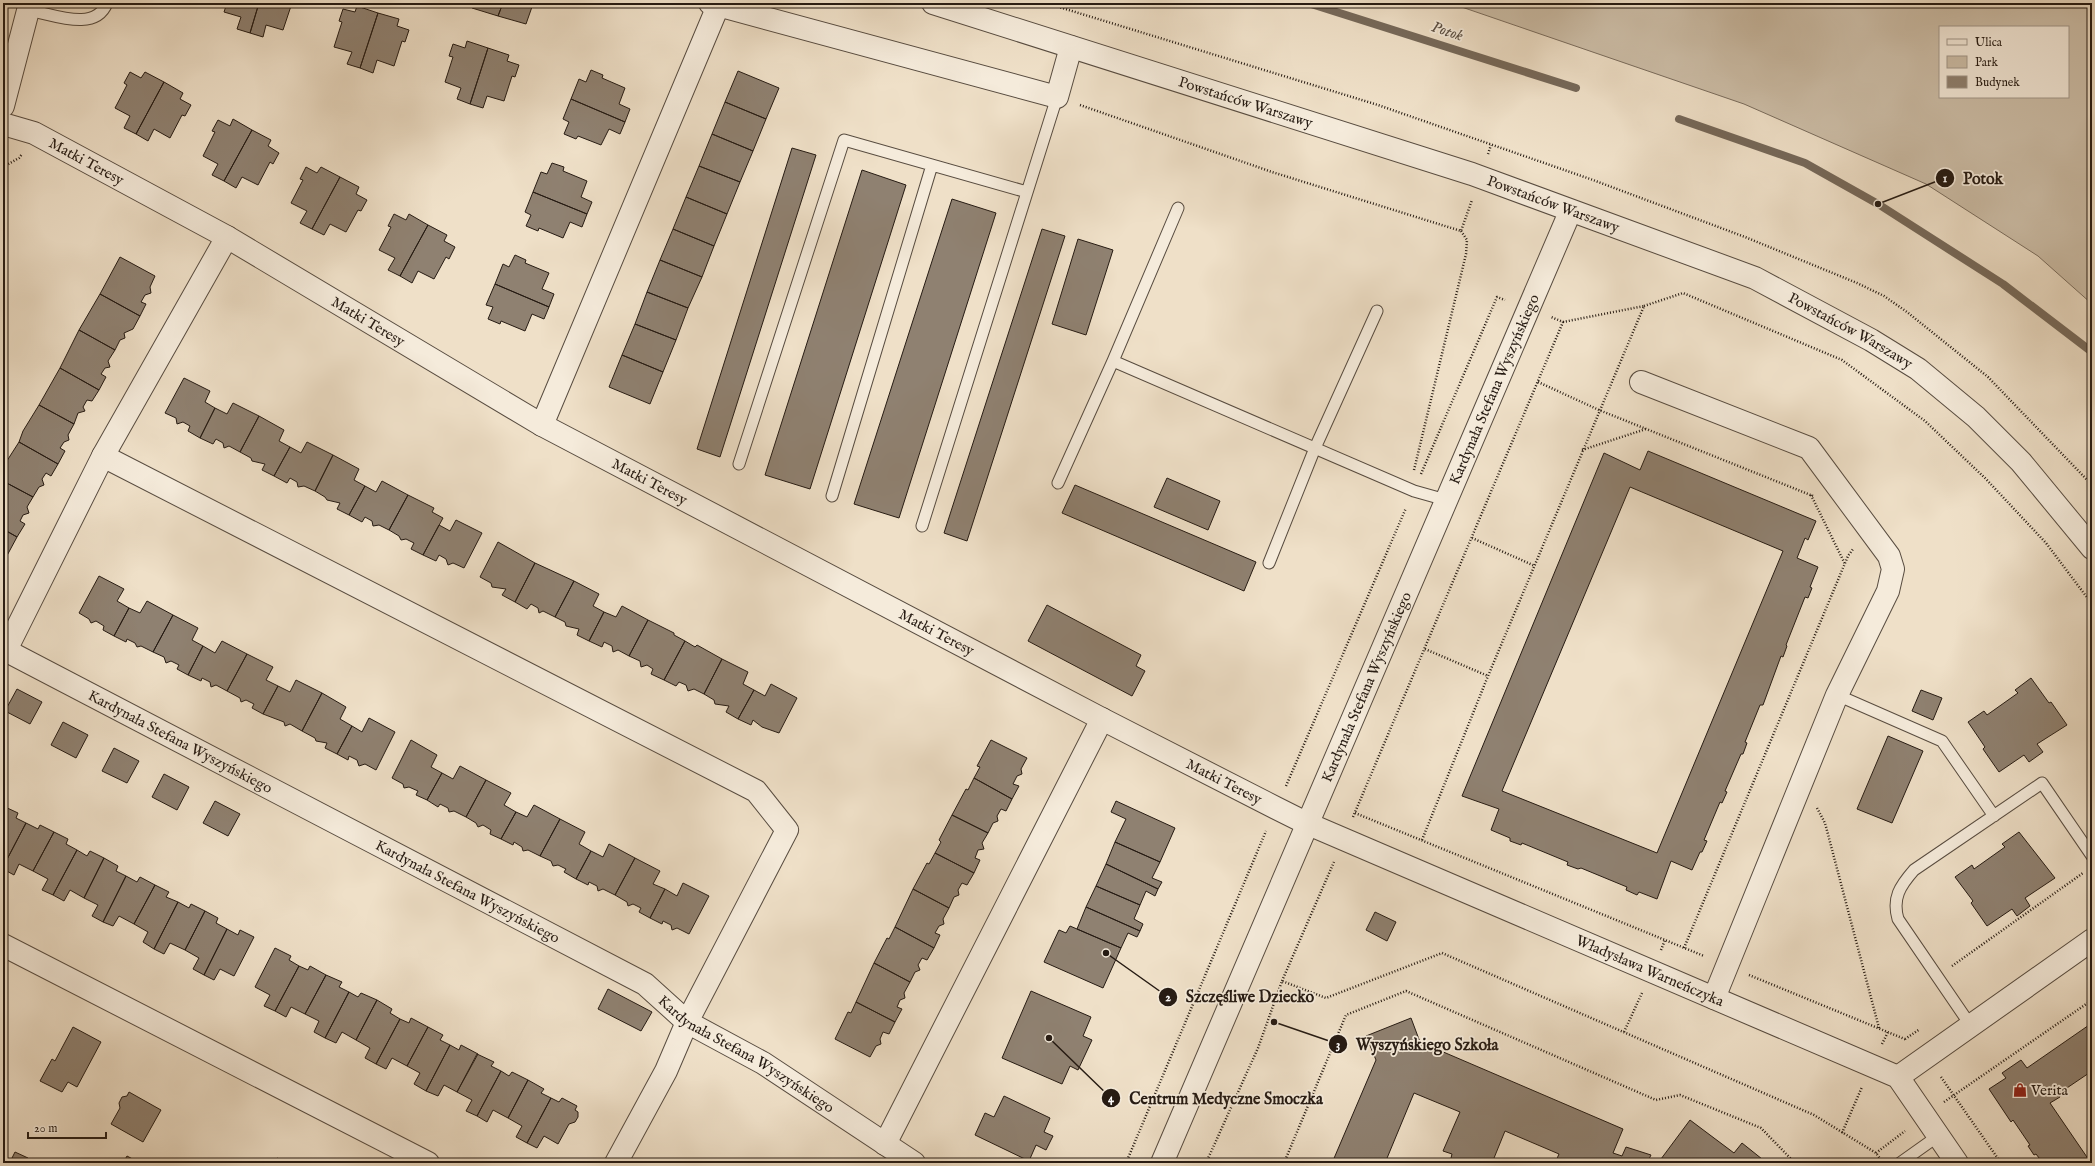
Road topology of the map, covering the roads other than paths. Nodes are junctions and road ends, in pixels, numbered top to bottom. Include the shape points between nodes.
1 (107, 3) edge
2 (934, 3) edge
3 (714, 4) edge
4 (29, 7) edge
5 (1071, 47) junction
6 (1057, 97) junction
7 (3, 106) edge
8 (3, 124) edge
9 (932, 165) junction
10 (1027, 192) junction
11 (1178, 208) dead end
12 (1570, 212) junction
13 (227, 237) junction
14 (1377, 311) dead end
15 (1113, 361) junction
16 (1641, 382) dead end
17 (542, 425) junction
18 (1315, 448) junction
19 (103, 456) junction
20 (739, 464) dead end
21 (1058, 483) dead end
22 (832, 496) dead end
23 (1446, 500) junction
24 (922, 526) dead end
25 (2092, 548) edge
26 (1269, 563) dead end
27 (4, 650) edge
28 (1837, 696) junction
29 (1102, 719) junction
30 (1994, 816) junction
31 (1306, 823) junction
32 (2092, 856) edge
33 (2092, 940) edge
34 (3, 945) edge
35 (1714, 998) junction
36 (687, 1022) junction
37 (1972, 1026) junction
38 (1898, 1077) junction
39 (1938, 1136) junction
40 (885, 1144) junction
41 (428, 1163) edge
42 (616, 1163) edge
43 (914, 1163) edge
44 (1162, 1163) edge
45 (1900, 1163) edge
46 (1957, 1163) edge

1 - 4 lane via 99,15 84,21
2 - 5 street, Powstańców Warszawy
3 - 6 street
3 - 17 street
4 - 7 street
5 - 6 street
5 - 12 street, Powstańców Warszawy via 1472,174
6 - 10 lane
8 - 13 street, Matki Teresy via 34,134
9 - 10 lane
9 - 20 lane via 844,140
9 - 22 lane
10 - 24 lane
11 - 15 lane
12 - 23 street, Kardynała Stefana Wyszyńskiego
12 - 25 street, Powstańców Warszawy via 1755,278 1871,340 1918,369 1976,418 2021,462
13 - 17 street, Matki Teresy
13 - 19 street
14 - 18 lane
15 - 18 lane
15 - 21 lane
16 - 28 street via 1809,448 1889,556 1893,570 1888,591
17 - 29 street, Matki Teresy
18 - 23 lane via 1414,490
18 - 26 lane
19 - 27 street
19 - 36 street via 756,791 787,830
23 - 31 street, Kardynała Stefana Wyszyńskiego
27 - 36 street, Kardynała Stefana Wyszyńskiego via 645,984
28 - 30 lane via 1942,741
28 - 35 street
29 - 31 street, Matki Teresy
29 - 40 street
30 - 32 lane via 2042,784
30 - 37 lane via 1914,870 1898,891 1895,908 1898,919
31 - 35 street, Władysława Warneńczyka
31 - 44 street, Kardynała Stefana Wyszyńskiego
33 - 37 street
34 - 41 street
35 - 38 street, Władysława Warneńczyka
36 - 40 street, Kardynała Stefana Wyszyńskiego via 763,1063
36 - 42 street via 666,1071
37 - 38 street
38 - 39 street
39 - 45 lane
39 - 46 street
40 - 43 street, Kardynała Stefana Wyszyńskiego

